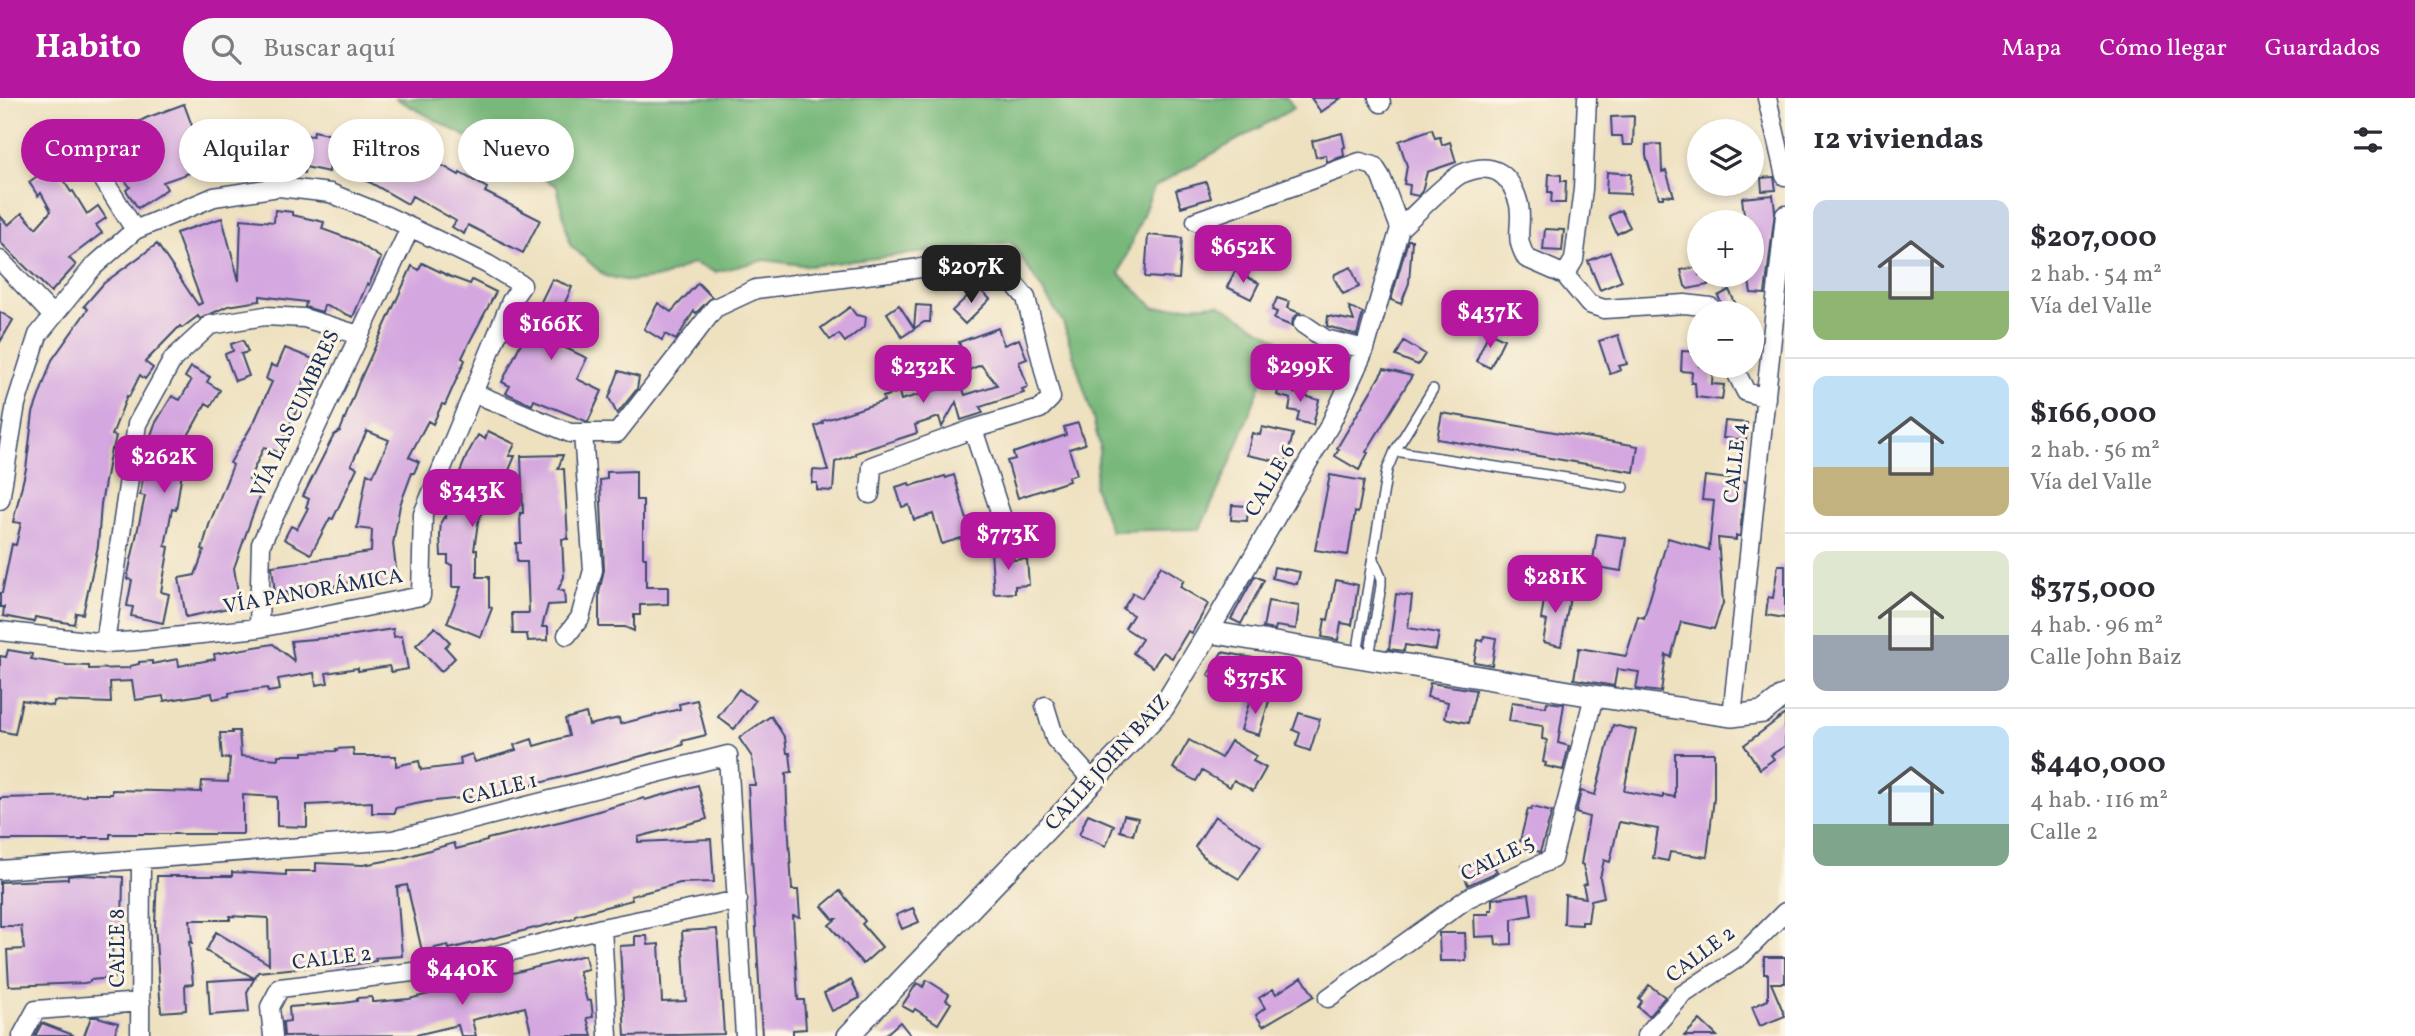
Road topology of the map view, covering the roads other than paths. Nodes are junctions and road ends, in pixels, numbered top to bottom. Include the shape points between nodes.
1 (1587, 98) edge
2 (1767, 98) edge
3 (1785, 176) edge
4 (105, 182) edge
5 (1785, 215) edge
6 (1196, 221) dead end
7 (410, 228) junction
8 (1400, 228) junction
9 (135, 230) junction
10 (0, 260) edge
11 (1565, 275) junction
12 (1687, 304) edge
13 (52, 315) junction
14 (1303, 324) dead end
15 (359, 335) junction
16 (1365, 349) junction
17 (1739, 378) edge
18 (1433, 389) dead end
19 (474, 393) junction
20 (1766, 398) junction
21 (973, 429) junction
22 (583, 433) junction
23 (1395, 451) junction
24 (1624, 487) dead end
25 (0, 494) edge
26 (870, 494) dead end
27 (1007, 533) dead end
28 (258, 628) junction
29 (0, 631) edge
30 (1209, 632) junction
31 (567, 635) dead end
32 (105, 643) junction
33 (1363, 656) junction
34 (1785, 695) edge
35 (1594, 696) junction
36 (1045, 706) dead end
37 (1732, 716) junction
38 (1093, 781) junction
39 (141, 860) junction
40 (0, 870) edge
41 (738, 900) junction
42 (1785, 912) edge
43 (602, 928) junction
44 (1328, 998) dead end
45 (141, 1002) junction
46 (22, 1036) edge
47 (140, 1036) edge
48 (273, 1036) edge
49 (608, 1036) edge
50 (745, 1036) edge
51 (848, 1036) edge
52 (1646, 1036) edge

1 - 11 street via 1583,189 1574,260
2 - 3 street
4 - 9 street
5 - 20 street, CALLE 4
6 - 8 street via 1360,162 1374,166 1381,177
7 - 9 street via 330,193 279,187 214,197
7 - 15 street, VÍA LAS CUMBRES
7 - 19 street via 522,285 511,301
8 - 11 street via 1460,175 1495,168 1506,177 1519,201 1519,242 1526,258
8 - 16 street, CALLE 6
9 - 13 street via 93,267
10 - 13 street
11 - 12 street via 1588,304 1604,309
13 - 25 street via 38,334 16,404
14 - 16 street via 1325,339
15 - 28 street, VÍA LAS CUMBRES via 261,544
15 - 32 street via 304,318 265,316 209,325 173,359 137,424
16 - 30 street, CALLE 6 via 1331,423
17 - 20 street via 1746,391
18 - 23 lane
19 - 22 street via 570,433
19 - 28 street, VÍA PANORÁMICA via 423,514 421,596
20 - 37 street, CALLE 4
21 - 22 street via 1040,409 1051,398 1026,298 1008,276 975,261 756,289 715,308 617,433
21 - 26 street via 872,466
21 - 27 street
22 - 31 street via 593,570 580,618
23 - 24 lane
23 - 33 lane via 1387,470 1373,559 1381,586
28 - 32 street, VÍA PANORÁMICA
29 - 32 street, VÍA PANORÁMICA
30 - 33 street
30 - 38 street, CALLE JOHN BAIZ via 1163,708
33 - 35 street
34 - 37 street via 1763,712
35 - 37 street
35 - 44 street, CALLE 5 via 1552,859 1468,898
36 - 38 street via 1055,739
38 - 51 street, CALLE JOHN BAIZ
39 - 40 street, CALLE 1
39 - 41 street, CALLE 1 via 393,840 727,755
39 - 45 street, CALLE 8
41 - 43 street, CALLE 2
41 - 50 street, CALLE 1
42 - 52 street, CALLE 2 via 1742,955 1682,995
43 - 48 street, CALLE 2 via 446,968 280,988 270,1007
43 - 49 street
45 - 46 street via 36,1010
45 - 47 street, CALLE 8

